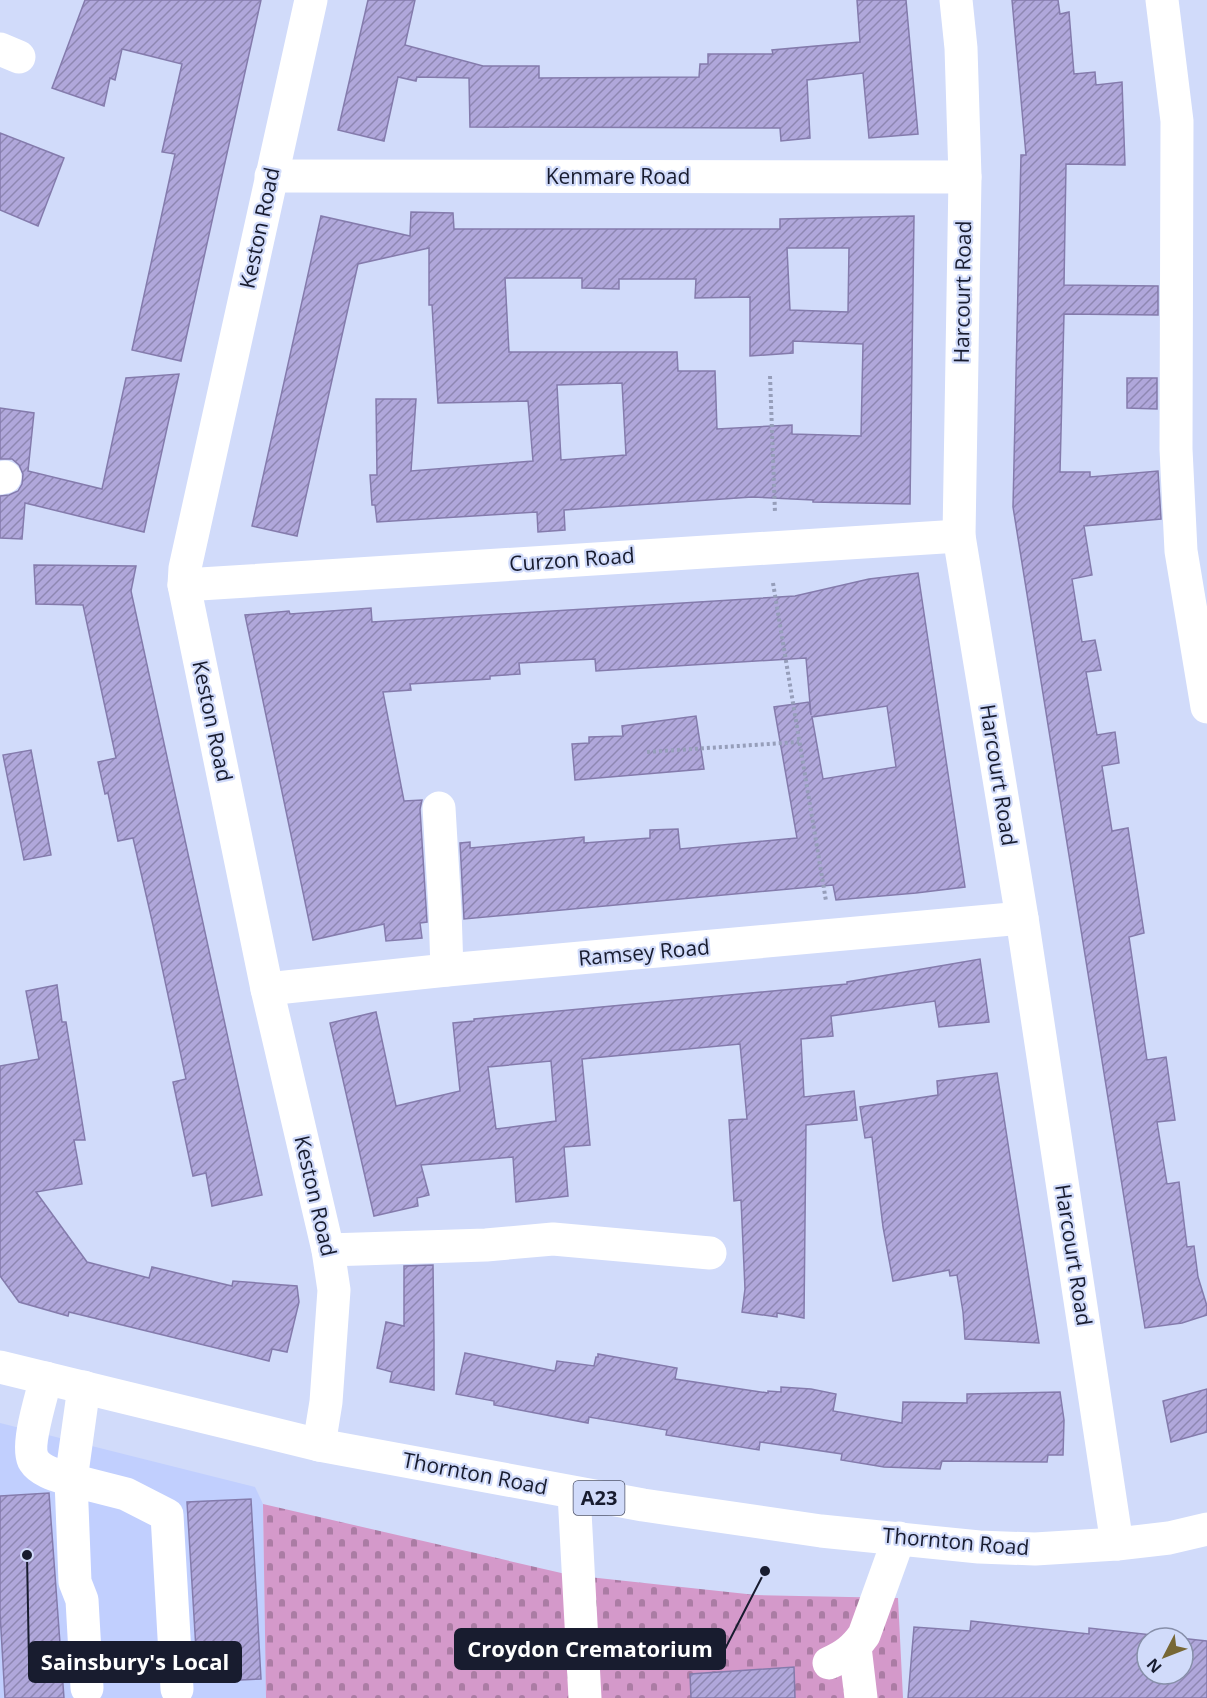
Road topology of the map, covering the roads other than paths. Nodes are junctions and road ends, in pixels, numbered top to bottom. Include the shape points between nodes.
1 (311, 0) edge
2 (956, 0) edge
3 (1178, 0) edge
4 (271, 176) junction
5 (965, 177) junction
6 (959, 536) junction
7 (184, 585) junction
8 (1207, 707) edge
9 (439, 808) dead end
10 (1022, 918) junction
11 (447, 970) junction
12 (267, 989) junction
13 (328, 1250) junction
14 (710, 1252) dead end
15 (0, 1367) edge
16 (46, 1378) junction
17 (84, 1387) junction
18 (319, 1445) junction
19 (71, 1480) junction
20 (573, 1493) junction
21 (1207, 1529) edge
22 (899, 1538) junction
23 (1117, 1544) junction
24 (87, 1688) dead end
25 (177, 1689) dead end
26 (585, 1698) edge
27 (861, 1698) edge

1 - 4 main road, Keston Road
2 - 5 main road, Harcourt Road
3 - 8 main road via 1176,449 1181,551
4 - 5 main road, Kenmare Road
4 - 7 main road, Keston Road
5 - 6 main road, Harcourt Road
6 - 7 main road, Curzon Road
6 - 10 main road, Harcourt Road
7 - 12 main road, Keston Road
9 - 11 main road
10 - 11 main road, Ramsey Road
10 - 23 main road, Harcourt Road
11 - 12 main road, Ramsey Road
12 - 13 main road, Keston Road
13 - 14 main road via 553,1239
13 - 18 main road, Keston Road via 334,1290
15 - 16 main road, Thornton Road / A23
16 - 17 main road, Thornton Road / A23
16 - 19 main road via 33,1438 34,1461 46,1471
17 - 18 main road, Thornton Road / A23
17 - 19 main road
18 - 20 main road, Thornton Road / A23
19 - 24 main road via 75,1582 82,1600
19 - 25 main road via 126,1494 167,1515
20 - 22 main road, Thornton Road / A23 via 726,1518
20 - 26 main road
21 - 23 main road, Thornton Road / A23
22 - 23 main road, Thornton Road / A23 via 1035,1549
22 - 27 main road via 864,1635 842,1655

